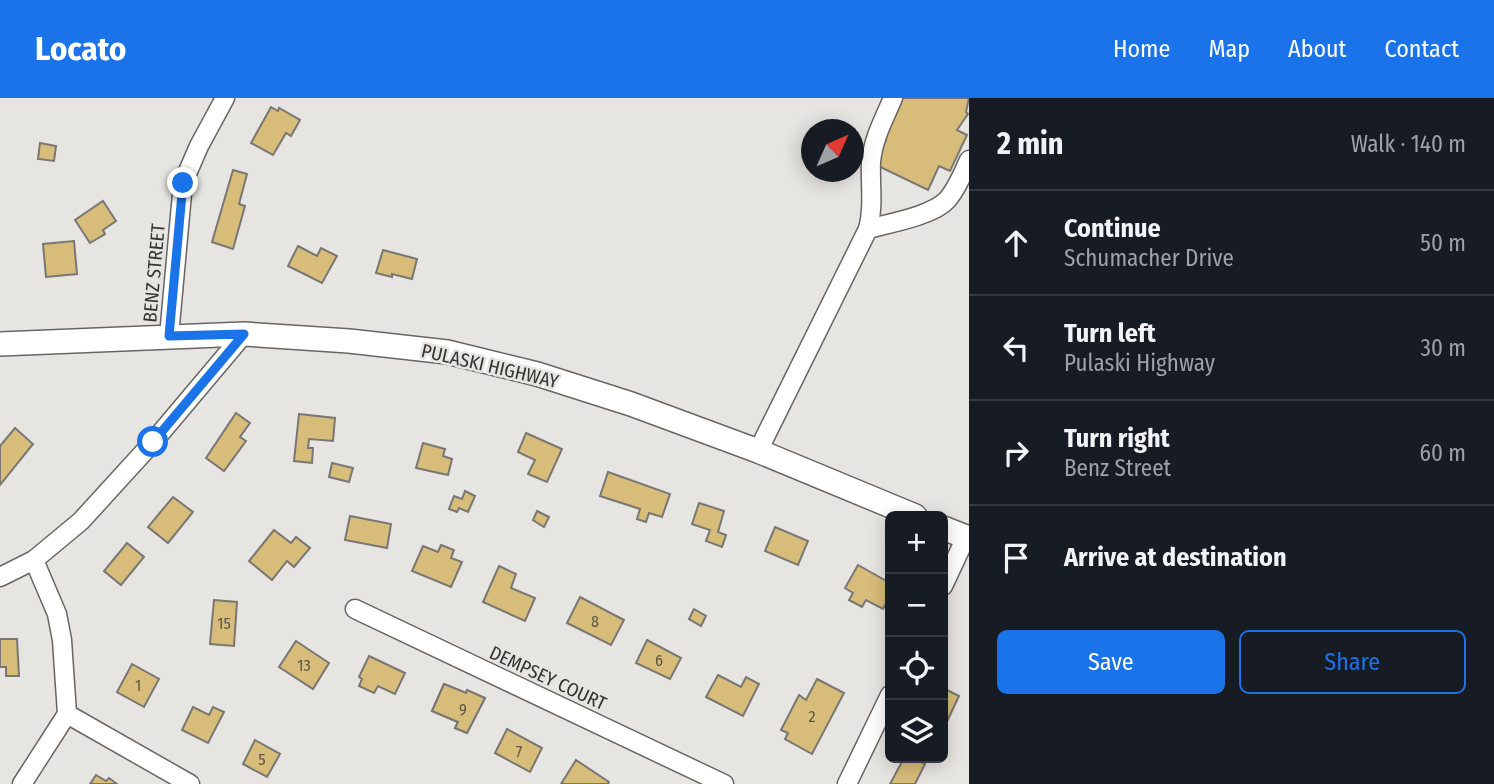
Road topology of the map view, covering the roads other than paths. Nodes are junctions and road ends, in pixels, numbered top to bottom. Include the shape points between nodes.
1 (225, 98) edge
2 (893, 98) edge
3 (969, 160) edge
4 (868, 229) junction
5 (244, 334) junction
6 (169, 336) junction
7 (0, 344) edge
8 (758, 451) junction
9 (903, 511) edge
10 (948, 530) edge
11 (968, 538) edge
12 (34, 561) junction
13 (948, 576) edge
14 (0, 577) edge
15 (355, 609) dead end
16 (888, 700) edge
17 (67, 714) junction
18 (22, 784) edge
19 (190, 784) edge
20 (724, 784) edge
21 (847, 784) edge

1 - 6 street, BENZ STREET via 183,183
2 - 4 street via 871,160 873,210
3 - 4 street via 942,205
4 - 8 street
5 - 6 main road, PULASKI HIGHWAY
5 - 8 main road, PULASKI HIGHWAY via 447,352 537,374
5 - 12 street via 80,521
6 - 7 main road, PULASKI HIGHWAY
8 - 9 main road, PULASKI HIGHWAY
10 - 11 main road
11 - 13 street
12 - 14 street
12 - 17 street via 57,614
15 - 20 street, DEMPSEY COURT
16 - 21 street
17 - 18 street
17 - 19 street

